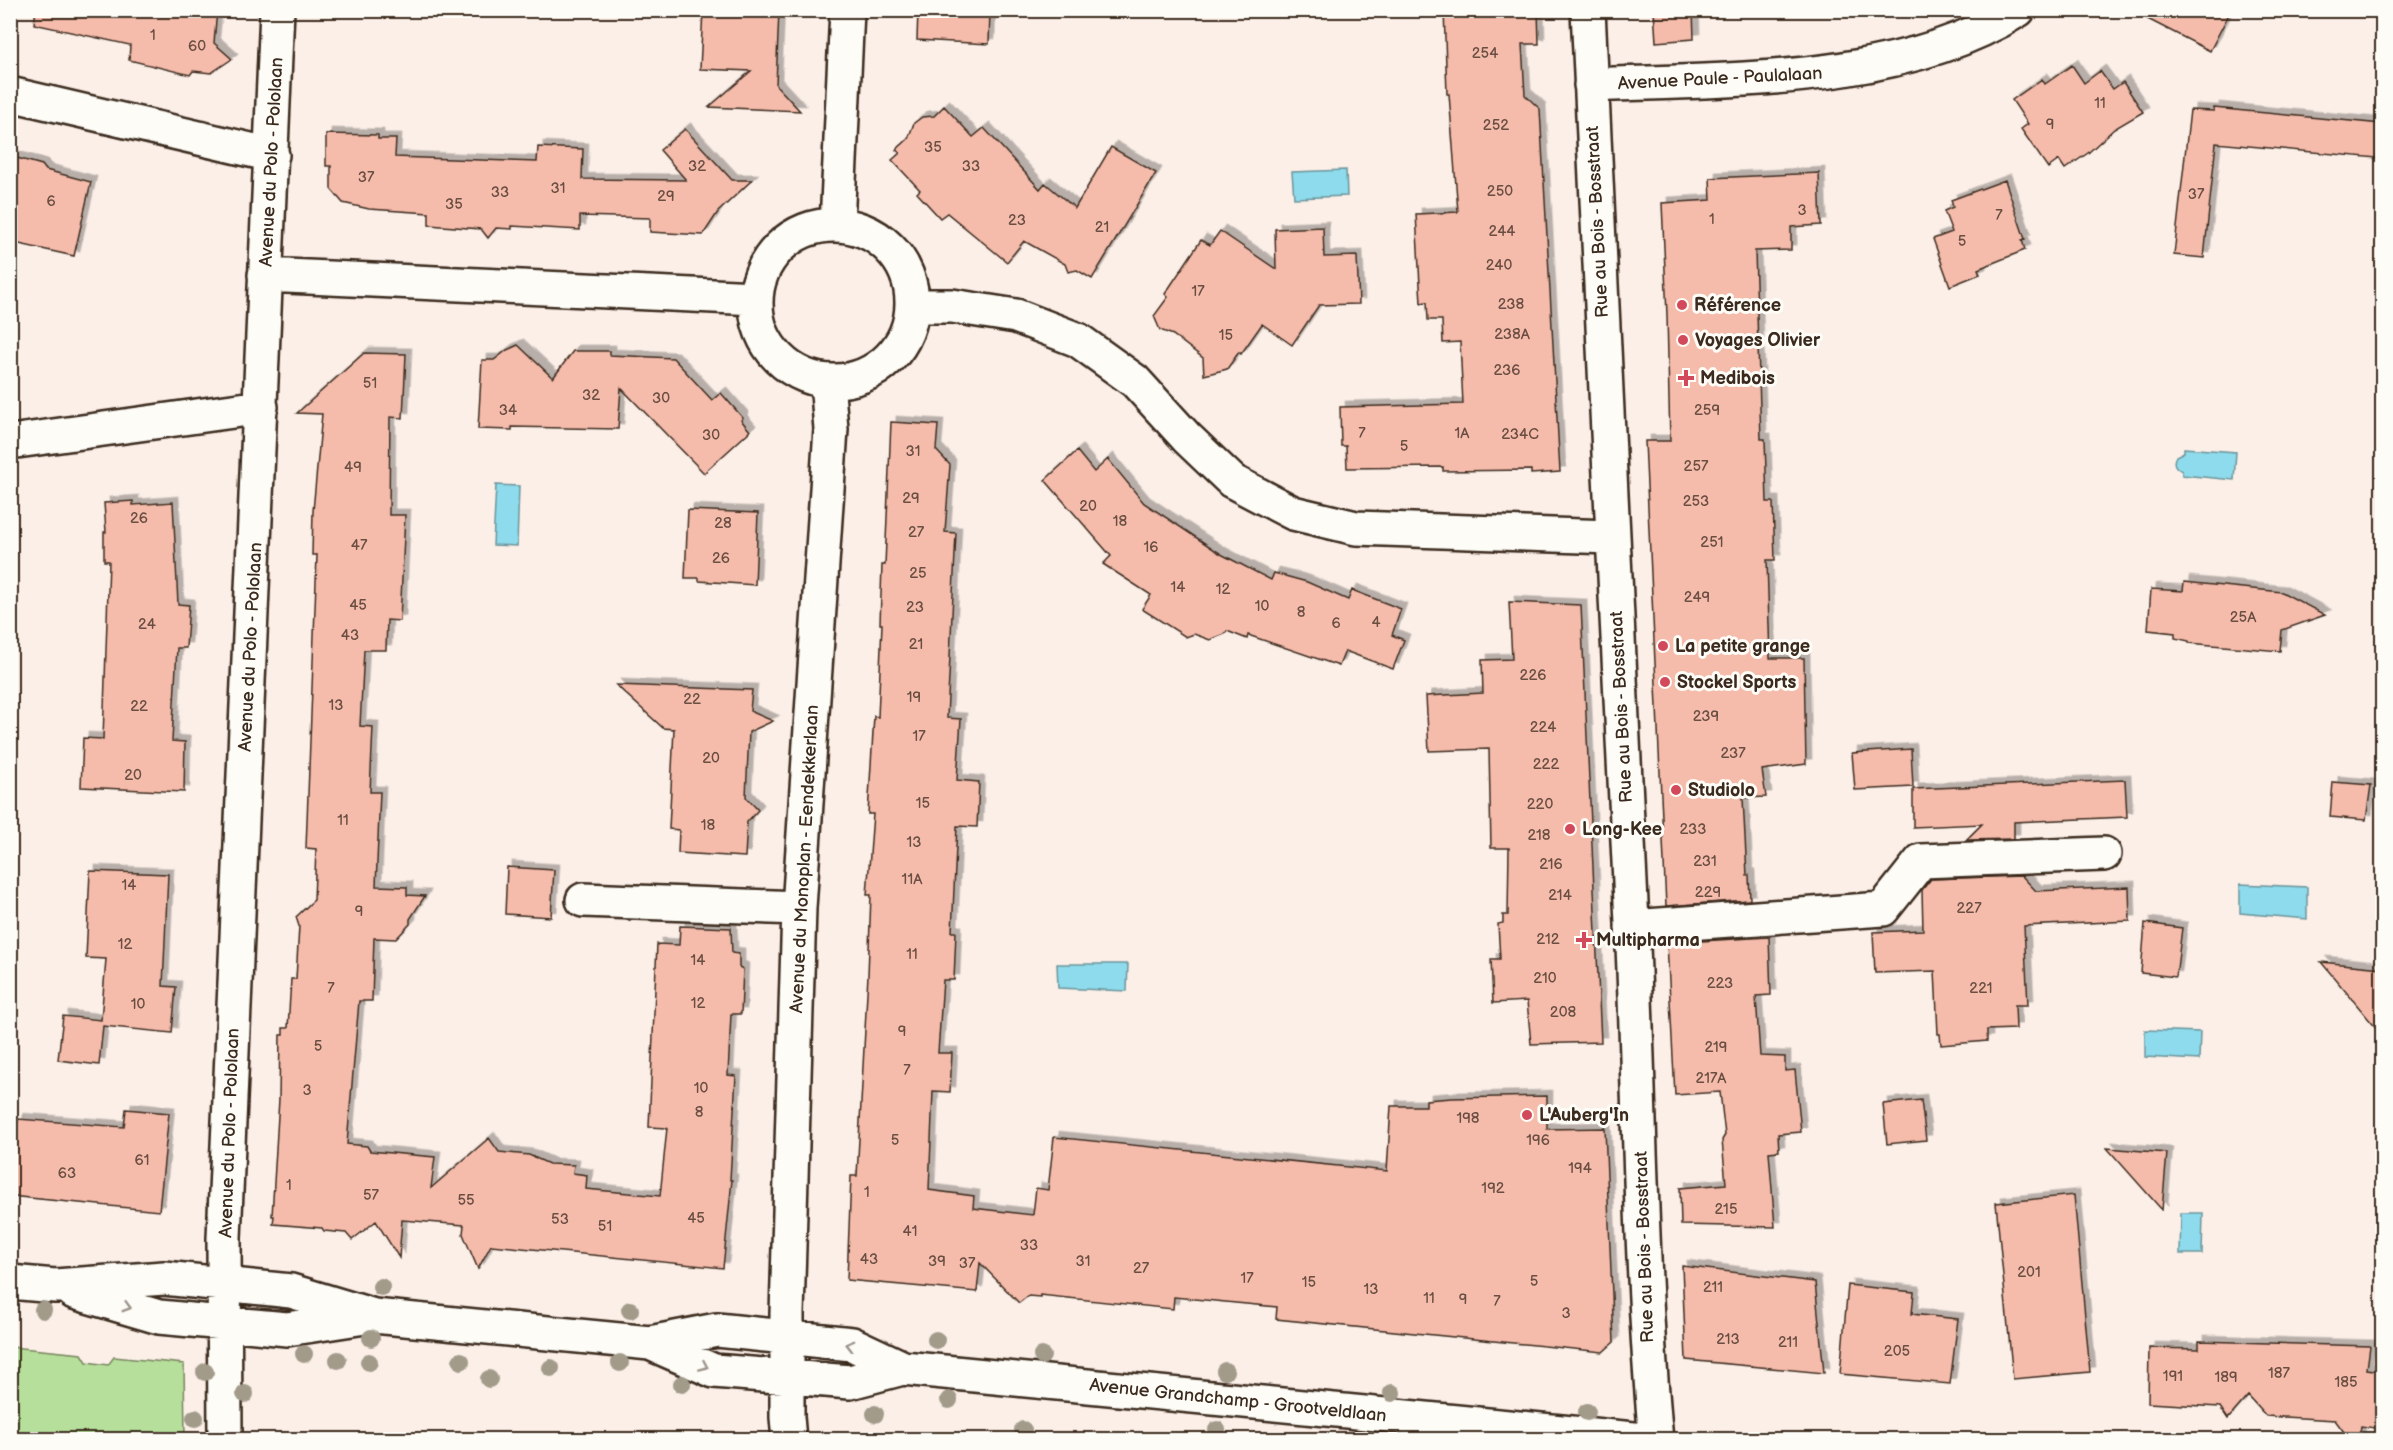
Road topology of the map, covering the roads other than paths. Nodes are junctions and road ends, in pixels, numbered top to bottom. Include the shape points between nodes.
1 (277, 10) edge
2 (847, 10) edge
3 (1588, 10) edge
4 (2018, 10) edge
5 (1591, 86) junction
6 (10, 94) edge
7 (272, 155) junction
8 (837, 225) junction
9 (265, 275) junction
10 (756, 298) junction
11 (912, 306) junction
12 (827, 381) junction
13 (261, 407) junction
14 (10, 441) edge
15 (1611, 537) junction
16 (2104, 854) dead end
17 (583, 900) dead end
18 (799, 908) junction
19 (1632, 927) junction
20 (10, 1282) edge
21 (224, 1284) junction
22 (55, 1286) junction
23 (374, 1316) junction
24 (225, 1323) junction
25 (786, 1337) junction
26 (650, 1343) junction
27 (903, 1368) junction
28 (787, 1378) junction
29 (225, 1440) edge
30 (789, 1440) edge
31 (1644, 1440) edge
32 (1656, 1440) edge

1 - 7 street, Avenue du Polo - Pololaan
2 - 8 street
3 - 5 street, Rue au Bois - Bosstraat
4 - 5 street, Avenue Paule - Paulalaan via 1942,48 1823,74
5 - 15 street, Rue au Bois - Bosstraat
6 - 7 street
7 - 9 street, Avenue du Polo - Pololaan
8 - 10 street via 813,228 779,248 761,273
8 - 11 street via 862,230 885,244 904,267
9 - 10 street
9 - 13 street, Avenue du Polo - Pololaan
10 - 12 street via 760,330 778,358 800,374
11 - 12 street via 903,340 878,368 854,379
11 - 15 street via 951,306 1016,316 1078,340 1135,381 1232,481 1293,513 1356,528
12 - 18 street, Avenue du Monoplan - Eendekkerlaan via 831,429
13 - 14 street
13 - 21 street, Avenue du Polo - Pololaan
15 - 19 street, Rue au Bois - Bosstraat
16 - 19 street via 1921,861 1883,909
17 - 18 street
18 - 25 street, Avenue du Monoplan - Eendekkerlaan
19 - 32 street, Rue au Bois - Bosstraat via 1647,1338
20 - 22 street, Avenue Grandchamp - Grootveldlaan
21 - 22 street, Avenue Grandchamp - Grootveldlaan via 164,1278
21 - 23 street, Avenue Grandchamp - Grootveldlaan via 291,1291
21 - 24 street, Avenue du Polo - Pololaan
22 -> 24 street, Avenue Grandchamp - Grootveldlaan via 159,1317
23 - 24 street, Avenue Grandchamp - Grootveldlaan via 287,1329
23 - 26 street, Avenue Grandchamp - Grootveldlaan
24 - 29 street, Avenue du Polo - Pololaan
25 - 26 street, Avenue Grandchamp - Grootveldlaan via 717,1330
27 -> 25 street, Avenue Grandchamp - Grootveldlaan via 852,1344
25 - 28 street, Avenue du Monoplan - Eendekkerlaan
26 -> 28 street, Avenue Grandchamp - Grootveldlaan via 714,1371
27 - 28 street, Avenue Grandchamp - Grootveldlaan via 850,1382
27 - 31 street, Avenue Grandchamp - Grootveldlaan
28 - 30 street, Avenue du Monoplan - Eendekkerlaan

